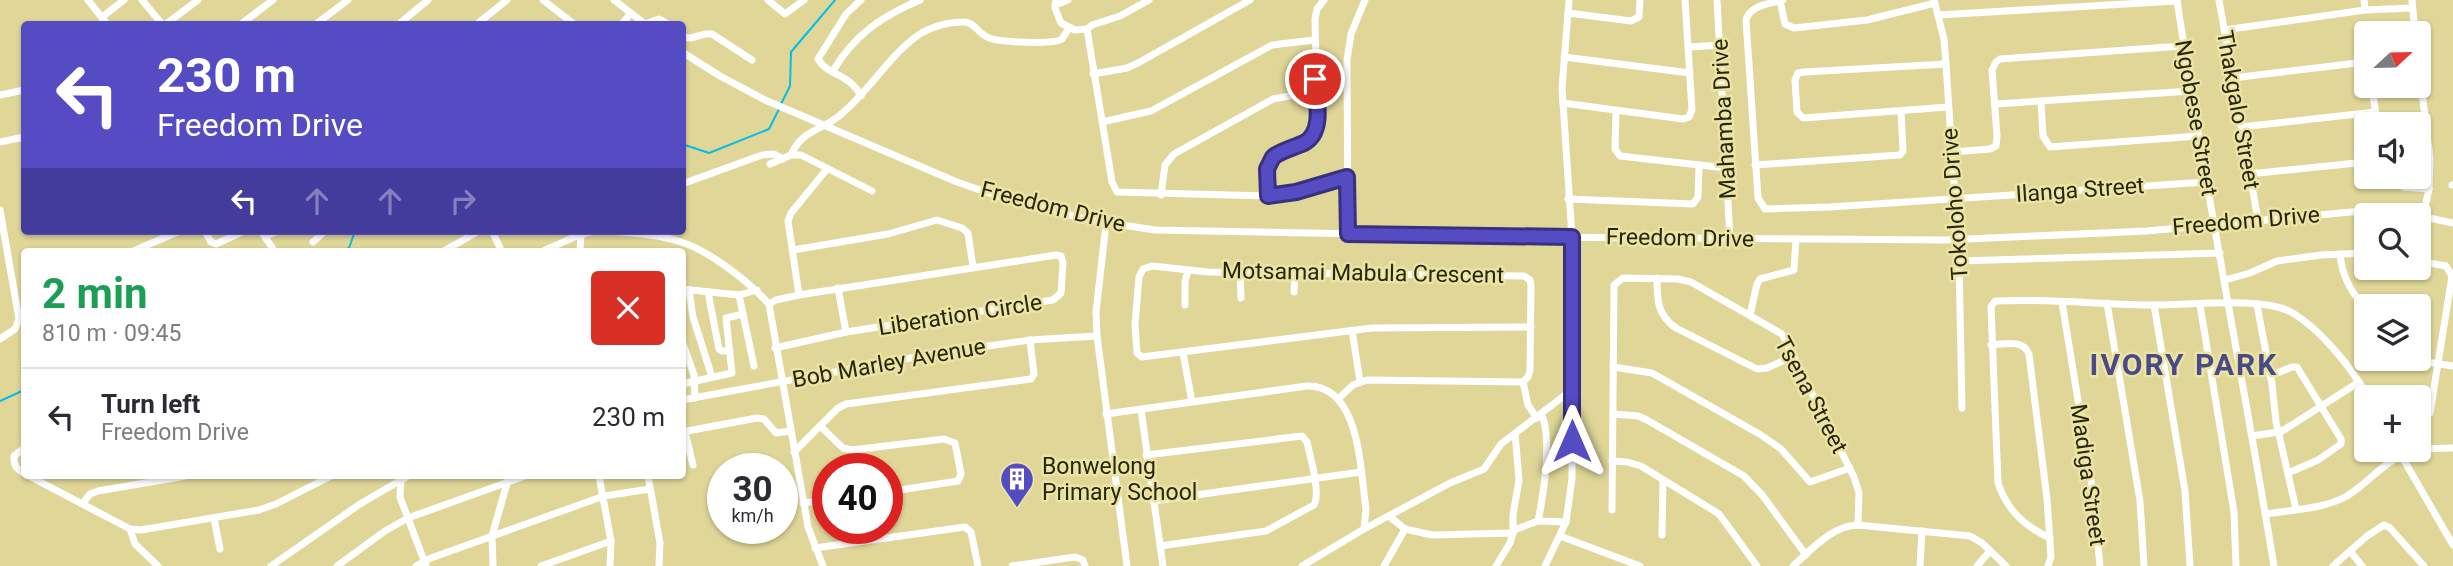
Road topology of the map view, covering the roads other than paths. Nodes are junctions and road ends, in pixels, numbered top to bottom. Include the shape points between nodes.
1 (88, 0) edge
2 (124, 0) edge
3 (142, 0) edge
4 (198, 0) edge
5 (273, 0) edge
6 (348, 0) edge
7 (428, 0) edge
8 (507, 0) edge
9 (543, 0) edge
10 (614, 0) edge
11 (768, 0) edge
12 (804, 0) edge
13 (861, 0) edge
14 (920, 0) edge
15 (1069, 0) edge
16 (1149, 0) edge
17 (1250, 0) edge
18 (1324, 0) edge
19 (1365, 0) edge
20 (1569, 0) edge
21 (1640, 0) edge
22 (1685, 0) edge
23 (1717, 0) edge
24 (1781, 0) edge
25 (2177, 0) edge
26 (2219, 0) edge
27 (2364, 0) edge
28 (1934, 2) edge
29 (2117, 2) edge
30 (1056, 3) edge
31 (2089, 3) edge
32 (2412, 4) edge
33 (2365, 10) junction
34 (631, 13) junction
35 (1568, 13) junction
36 (1938, 15) junction
37 (102, 17) junction
38 (105, 21) edge
39 (161, 21) edge
40 (168, 21) edge
41 (245, 21) edge
42 (320, 21) edge
43 (403, 21) edge
44 (481, 21) edge
45 (570, 21) edge
46 (624, 21) edge
47 (641, 21) edge
48 (1069, 27) junction
49 (1087, 29) junction
50 (2224, 30) junction
51 (686, 37) edge
52 (1314, 40) junction
53 (1720, 45) junction
54 (2183, 46) junction
55 (1689, 47) junction
56 (686, 54) edge
57 (1564, 57) junction
58 (752, 60) dead end
59 (2354, 63) edge
60 (1946, 64) junction
61 (833, 71) junction
62 (1690, 73) junction
63 (1093, 74) junction
64 (2233, 78) junction
65 (21, 91) edge
66 (1316, 91) junction
67 (2191, 91) junction
68 (0, 95) edge
69 (860, 96) junction
70 (2373, 98) edge
71 (1563, 103) junction
72 (2041, 103) junction
73 (1996, 104) junction
74 (1948, 107) junction
75 (1901, 111) junction
76 (1616, 112) junction
77 (2375, 112) edge
78 (2354, 114) edge
79 (1102, 122) junction
80 (826, 126) junction
81 (2241, 127) junction
82 (2198, 136) junction
83 (21, 138) edge
84 (0, 142) edge
85 (1952, 152) junction
86 (791, 155) junction
87 (783, 159) junction
88 (2354, 163) edge
89 (770, 164) dead end
90 (1755, 165) junction
91 (1699, 167) junction
92 (827, 169) junction
93 (1726, 169) junction
94 (2249, 174) junction
95 (1347, 177) junction
96 (2206, 182) junction
97 (686, 183) edge
98 (2428, 189) edge
99 (872, 191) dead end
100 (1161, 195) junction
101 (1268, 196) junction
102 (1568, 199) junction
103 (1955, 199) junction
104 (2424, 203) edge
105 (0, 210) edge
106 (2354, 212) edge
107 (2431, 218) edge
108 (2258, 220) junction
109 (2453, 223) edge
110 (1106, 224) junction
111 (2215, 224) junction
112 (1348, 234) junction
113 (171, 235) edge
114 (207, 235) edge
115 (235, 235) edge
116 (321, 235) edge
117 (473, 235) edge
118 (579, 235) edge
119 (640, 235) edge
120 (1572, 237) junction
121 (1730, 239) junction
122 (1796, 239) junction
123 (1957, 240) junction
124 (313, 242) dead end
125 (140, 248) edge
126 (449, 248) edge
127 (550, 248) edge
128 (793, 250) junction
129 (2220, 253) junction
130 (2354, 253) edge
131 (2340, 254) junction
132 (1959, 261) junction
133 (2431, 263) edge
134 (973, 267) junction
135 (1188, 270) junction
136 (1240, 272) junction
137 (1295, 272) junction
138 (1657, 278) junction
139 (2225, 280) junction
140 (21, 287) edge
141 (14, 289) junction
142 (686, 289) edge
143 (838, 289) junction
144 (757, 290) junction
145 (708, 292) junction
146 (1294, 292) dead end
147 (2355, 294) edge
148 (739, 295) junction
149 (799, 295) junction
150 (1241, 298) dead end
151 (2062, 302) junction
152 (2107, 303) junction
153 (768, 304) junction
154 (2230, 304) junction
155 (1185, 305) dead end
156 (2154, 305) junction
157 (2200, 305) junction
158 (2258, 305) junction
159 (743, 314) junction
160 (1750, 315) junction
161 (1531, 327) junction
162 (1352, 330) junction
163 (846, 332) junction
164 (1097, 336) junction
165 (0, 339) edge
166 (1030, 340) junction
167 (1991, 345) junction
168 (775, 348) junction
169 (730, 351) junction
170 (1184, 353) junction
171 (686, 354) edge
172 (1794, 356) junction
173 (2431, 363) edge
174 (2437, 364) junction
175 (754, 366) dead end
176 (2453, 366) edge
177 (1613, 367) junction
178 (712, 376) junction
179 (2270, 376) junction
180 (694, 381) junction
181 (782, 382) junction
182 (1360, 382) junction
183 (1523, 382) junction
184 (2359, 382) junction
185 (686, 383) edge
186 (2361, 385) edge
187 (1573, 390) junction
188 (695, 398) junction
189 (686, 399) edge
190 (1338, 399) junction
191 (1192, 402) junction
192 (2322, 406) junction
193 (2431, 406) edge
194 (1962, 408) dead end
195 (1140, 410) junction
196 (1106, 414) junction
197 (1613, 414) junction
198 (1539, 416) junction
199 (820, 426) junction
200 (791, 431) junction
201 (686, 432) edge
202 (2279, 432) junction
203 (1515, 434) junction
204 (2252, 436) junction
205 (686, 439) edge
206 (2453, 447) edge
207 (2431, 448) edge
208 (21, 450) edge
209 (794, 452) junction
210 (1146, 455) junction
211 (1612, 461) junction
212 (2386, 462) edge
213 (2405, 462) edge
214 (693, 465) dead end
215 (1850, 468) junction
216 (21, 470) edge
217 (1361, 472) junction
218 (2288, 473) junction
219 (35, 479) edge
220 (168, 479) edge
221 (325, 479) edge
222 (399, 479) edge
223 (401, 479) edge
224 (600, 479) edge
225 (648, 479) edge
226 (1314, 479) junction
227 (507, 480) edge
228 (1663, 480) junction
229 (650, 489) junction
230 (903, 490) edge
231 (604, 496) junction
232 (1153, 501) junction
233 (812, 502) edge
234 (83, 503) junction
235 (803, 503) junction
236 (2296, 509) junction
237 (1612, 510) dead end
238 (2266, 514) junction
239 (1389, 516) junction
240 (214, 518) junction
241 (408, 518) junction
242 (1538, 522) junction
243 (1566, 522) junction
244 (1858, 525) junction
245 (130, 529) junction
246 (1364, 529) junction
247 (1405, 529) junction
248 (1922, 531) junction
249 (1513, 532) junction
250 (1662, 535) dead end
251 (492, 536) junction
252 (1560, 536) junction
253 (2050, 538) junction
254 (611, 541) junction
255 (2453, 545) edge
256 (1160, 547) junction
257 (815, 548) junction
258 (220, 549) dead end
259 (1990, 551) junction
260 (2350, 551) junction
261 (1806, 555) junction
262 (1317, 558) junction
263 (425, 564) edge
264 (1085, 564) edge
265 (158, 565) edge
266 (271, 566) edge
267 (337, 566) edge
268 (416, 566) edge
269 (493, 566) edge
270 (541, 566) edge
271 (610, 566) edge
272 (659, 566) edge
273 (823, 566) edge
274 (978, 566) edge
275 (1012, 566) edge
276 (1127, 566) edge
277 (1163, 566) edge
278 (1302, 566) edge
279 (1322, 566) edge
280 (1384, 566) edge
281 (1496, 566) edge
282 (1545, 566) edge
283 (1640, 566) edge
284 (1757, 566) edge
285 (1793, 566) edge
286 (1920, 566) edge
287 (1977, 566) edge
288 (2006, 566) edge
289 (2048, 566) edge
290 (2100, 566) edge
291 (2144, 566) edge
292 (2190, 566) edge
293 (2236, 566) edge
294 (2274, 566) edge
295 (2333, 566) edge
296 (2362, 566) edge
297 (2424, 566) edge

1 - 37 street
2 - 37 street
3 - 39 street
4 - 40 street
5 - 41 street
6 - 42 street
7 - 43 street
8 - 44 street
9 - 45 street
10 - 34 street
11 - 12 street via 785,14
13 - 61 street via 846,14 819,56 822,66
14 - 61 street via 855,40
15 - 30 street
16 - 49 street
17 - 63 street via 1138,63
18 - 52 street via 1316,11
19 - 95 street via 1348,47
20 - 35 street
21 - 35 street via 1639,17 1631,21
22 - 55 street
23 - 53 street, Mahamba Drive
24 - 28 street via 1785,24 1794,28 1867,20
24 - 90 street via 1747,15
25 - 29 street
25 - 54 street, Ngobese Street
26 - 50 street, Thakgalo Street
27 - 33 street
28 - 36 street, Tokoloho Drive
29 - 31 street
30 - 48 street via 1060,22
31 - 36 street
32 - 33 street
33 - 50 street
34 - 46 street
34 - 47 street
35 - 57 street
36 - 60 street, Tokoloho Drive
37 - 38 street
48 - 49 street
48 - 69 street via 1062,39 1051,43 989,38 969,22 945,24 913,39
49 - 63 street
50 - 64 street, Thakgalo Street
51 - 58 street via 712,34
52 - 66 street
52 - 79 street via 1272,45 1147,113
53 - 55 street
53 - 93 street, Mahamba Drive
54 - 67 street, Ngobese Street
54 - 73 street via 2000,59 1992,69
55 - 62 street
56 - 80 street, Freedom Drive via 765,100
57 - 62 street
57 - 71 street
59 - 64 street
60 - 74 street, Tokoloho Drive
60 - 75 street via 1796,76 1797,112 1803,118
61 - 69 street via 853,83
62 - 76 street via 1689,117
63 - 79 street
64 - 81 street, Thakgalo Street
65 - 68 street
66 - 100 street via 1273,99 1174,155 1165,165
66 - 101 street via 1313,134 1273,157 1267,169
67 - 72 street
67 - 82 street, Ngobese Street
69 - 80 street
70 - 77 street
71 - 76 street
71 - 102 street
72 - 73 street
72 - 82 street via 2043,136 2050,147
73 - 85 street via 1996,146
74 - 75 street
74 - 85 street, Tokoloho Drive
75 - 90 street via 1900,155
76 - 91 street via 1615,149 1620,156
78 - 81 street
79 - 100 street via 1114,189
80 - 86 street via 802,137
80 - 110 street, Freedom Drive via 992,194
81 - 94 street, Thakgalo Street
82 - 96 street, Ngobese Street
83 - 84 street
85 - 103 street, Tokoloho Drive
86 - 87 street
86 - 92 street via 801,155
87 - 89 street
87 - 97 street via 762,155
88 - 94 street
90 - 103 street, Ilanga Street via 1760,203 1765,209
91 - 93 street
91 - 102 street via 1698,197 1693,204
92 - 99 street
92 - 128 street via 789,218
93 - 121 street, Mahamba Drive
94 - 108 street, Thakgalo Street
95 - 101 street
95 - 112 street
96 - 103 street, Ilanga Street
96 - 111 street, Ngobese Street
98 - 104 street
100 - 101 street
102 - 120 street
103 - 123 street, Tokoloho Drive
105 - 141 street
106 - 108 street, Freedom Drive
107 - 109 street, Freedom Drive
108 - 111 street, Freedom Drive
110 - 112 street, Freedom Drive via 1177,231
110 - 164 street
111 - 123 street, Freedom Drive
111 - 129 street, Ngobese Street
112 - 120 street, Freedom Drive
113 - 125 street
114 - 115 street via 216,244
116 - 124 street
117 - 126 street
118 - 127 street
119 - 144 street via 686,244
120 - 121 street, Freedom Drive
120 - 187 street
121 - 122 street, Freedom Drive
122 - 123 street, Freedom Drive
122 - 160 street via 1794,270 1760,279
123 - 132 street, Tokoloho Drive
128 - 134 street via 939,220 968,233
128 - 149 street
129 - 132 street
129 - 139 street, Ngobese Street
130 - 131 street
131 - 139 street via 2277,261
131 - 147 street via 2346,282
132 - 194 street, Tokoloho Drive
133 - 174 street via 2446,266 2452,276
134 - 143 street, Liberation Circle
134 - 163 street, Liberation Circle via 1059,255 1063,261 1061,294 1053,300
135 - 136 street, Motsamai Mabula Crescent
135 - 155 street
135 - 170 street, Motsamai Mabula Crescent via 1143,270 1135,325 1135,347 1140,356
136 - 137 street, Motsamai Mabula Crescent
136 - 150 street
137 - 146 street
137 - 161 street, Motsamai Mabula Crescent via 1524,276 1531,285
138 - 160 street, Tsena Street via 1691,282
138 - 172 street via 1658,307 1676,328 1757,369
138 - 177 street, Tsena Street via 1623,278 1615,283
139 - 154 street, Ngobese Street
140 - 141 street
141 - 165 street via 19,323
142 - 145 street
142 - 178 street
143 - 149 street, Liberation Circle
143 - 163 street
144 - 148 street
144 - 153 street
145 - 148 street
145 - 169 street via 719,349
148 - 159 street
149 - 153 street, Liberation Circle
151 - 152 street
151 - 167 street via 1993,302
151 - 290 street, Madiga Street
152 - 156 street
152 - 291 street via 2140,501
153 - 168 street
154 - 157 street
154 - 158 street
154 - 204 street, Ngobese Street
156 - 157 street
156 - 292 street via 2185,491
157 - 293 street via 2234,512
158 - 179 street
158 - 184 street via 2296,316
159 - 169 street via 726,318
159 - 175 street
160 - 172 street, Tsena Street via 1777,329
161 - 162 street, Motsamai Mabula Crescent
161 - 183 street via 1530,370
162 - 170 street, Motsamai Mabula Crescent
162 - 182 street
163 - 168 street, Liberation Circle
164 - 166 street, Bob Marley Avenue
164 - 196 street
166 - 181 street, Bob Marley Avenue
166 - 199 street via 1031,379 846,404
167 - 253 street via 1998,483 2016,515
167 - 253 street via 2021,345 2029,354
168 - 181 street
169 - 178 street via 732,373
170 - 191 street
171 - 180 street
172 - 215 street, Tsena Street
173 - 174 street
174 - 176 street
174 - 193 street
177 - 197 street, Tsena Street
177 - 215 street via 1652,373 1761,435 1781,449 1810,482
178 - 180 street
179 - 192 street via 2296,366
179 - 202 street
180 - 185 street
180 - 188 street
181 - 188 street, Bob Marley Avenue
181 - 200 street
182 - 183 street
182 - 190 street
183 - 198 street via 1528,405
184 - 186 street
184 - 192 street
187 - 198 street
187 - 243 street via 1572,478
188 - 189 street, Bob Marley Avenue
190 - 191 street via 1312,386
190 - 217 street via 1352,420
191 - 195 street
192 - 202 street
192 - 218 street via 2341,444
195 - 196 street
195 - 210 street
196 - 276 street
197 - 211 street, Tsena Street
197 - 261 street via 1647,420 1744,476
198 - 203 street
198 - 242 street via 1545,427 1545,486
199 - 209 street
199 - 230 street via 843,448 852,450 944,439 956,443 958,481
200 - 201 street via 776,433 764,419 757,418
200 - 209 street
202 - 204 street
202 - 218 street
203 - 239 street via 1484,469
203 - 249 street via 1519,480
204 - 238 street, Ngobese Street
205 - 214 street
206 - 207 street
208 - 216 street via 14,456
209 - 235 street
210 - 226 street via 1301,436 1307,442
210 - 232 street
211 - 228 street via 1635,463
211 - 237 street, Tsena Street
212 - 236 street via 2346,496
213 - 255 street
215 - 244 street, Tsena Street via 1859,493
217 - 226 street
217 - 246 street
218 - 236 street
219 - 234 street
220 - 234 street via 98,491
221 - 240 street via 263,509
222 - 266 street
223 - 241 street via 399,494
224 - 231 street
225 - 229 street
226 - 232 street
226 - 256 street via 1314,505 1272,528
227 - 241 street
227 - 251 street
228 - 250 street
228 - 284 street via 1719,514
229 - 231 street
229 - 272 street via 660,543
231 - 251 street
231 - 254 street
232 - 256 street
233 - 235 street
234 - 245 street
235 - 257 street
236 - 238 street
238 - 294 street, Ngobese Street
239 - 246 street
239 - 247 street
240 - 245 street
240 - 258 street
241 - 263 street
241 - 267 street
242 - 243 street
242 - 249 street
243 - 252 street
244 - 248 street
244 - 261 street via 1834,532
245 - 265 street via 135,544
246 - 262 street
247 - 249 street via 1432,535
247 - 280 street
248 - 259 street via 1970,536
248 - 286 street
249 - 281 street
251 - 263 street
251 - 269 street
252 - 282 street
252 - 283 street
253 - 289 street
254 - 270 street
254 - 271 street
256 - 277 street
257 - 273 street
257 - 274 street via 965,527 971,532
259 - 287 street
259 - 288 street
260 - 295 street
260 - 296 street
260 - 297 street via 2386,525
261 - 285 street
262 - 278 street
262 - 279 street
263 - 268 street
264 - 275 street via 1075,558

